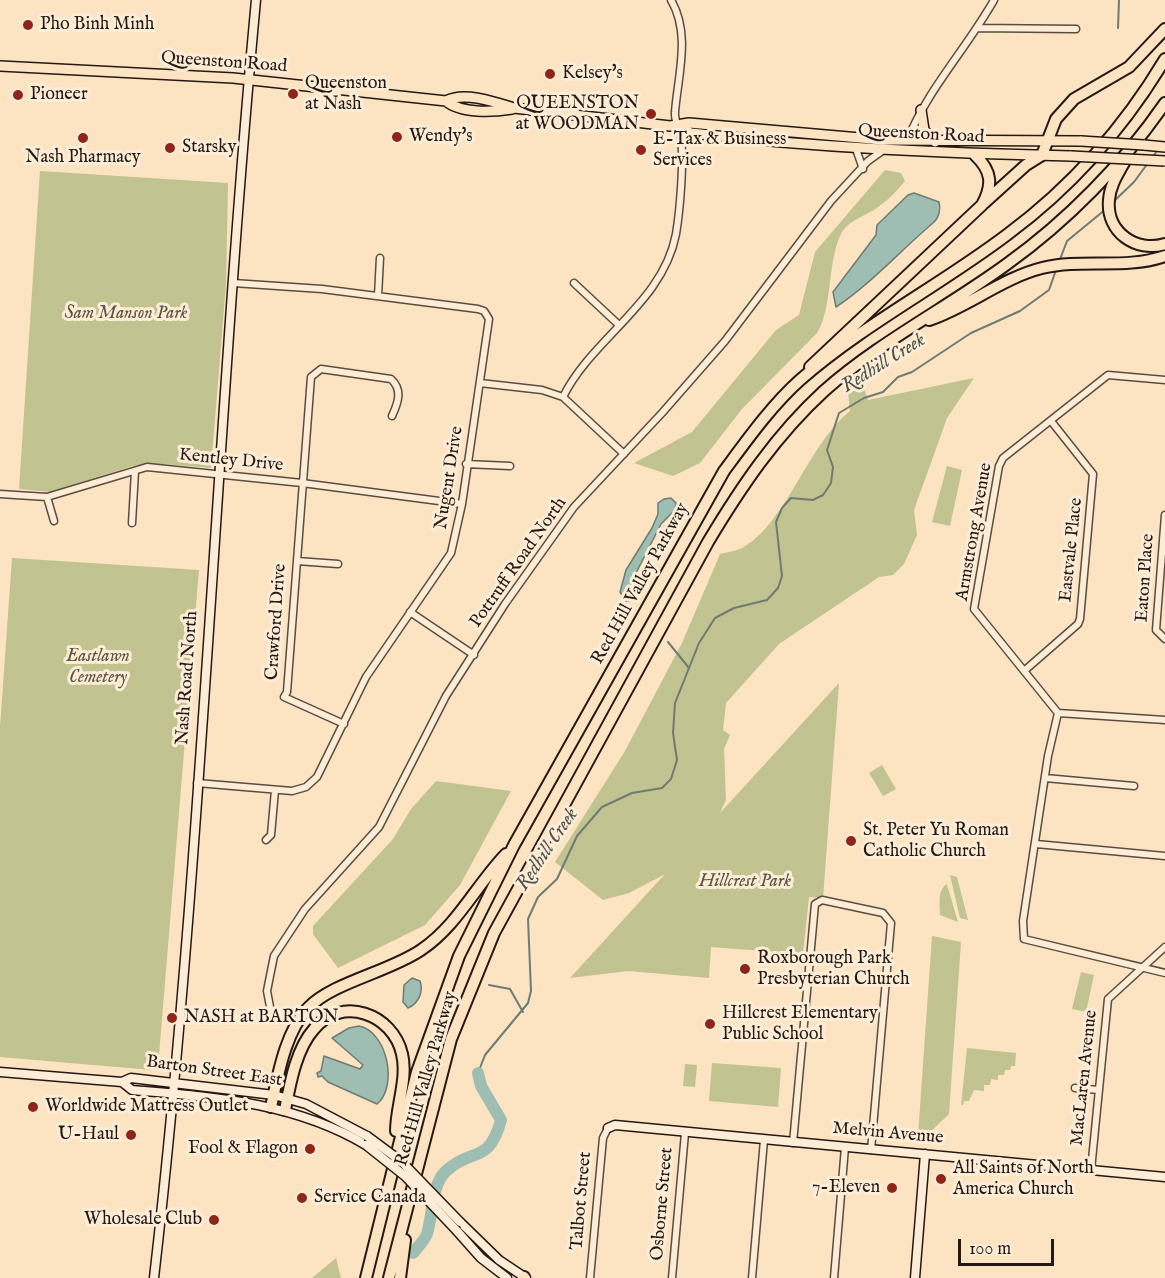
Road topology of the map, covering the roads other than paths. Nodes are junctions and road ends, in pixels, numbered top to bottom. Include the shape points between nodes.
1 (256, 0) edge
2 (671, 0) edge
3 (994, 0) edge
4 (978, 28) junction
5 (1076, 29) dead end
6 (1165, 29) edge
7 (1165, 59) edge
8 (0, 66) edge
9 (249, 80) junction
10 (1165, 103) edge
11 (921, 110) junction
12 (678, 127) junction
13 (1047, 140) junction
14 (907, 141) junction
15 (1136, 141) junction
16 (935, 142) junction
17 (1165, 147) edge
18 (856, 149) junction
19 (882, 150) junction
20 (975, 155) junction
21 (1042, 155) junction
22 (1165, 161) edge
23 (863, 169) junction
24 (982, 205) junction
25 (1165, 244) edge
26 (1165, 256) edge
27 (380, 258) dead end
28 (233, 283) junction
29 (574, 283) dead end
30 (378, 296) junction
31 (619, 325) junction
32 (915, 325) junction
33 (1165, 380) edge
34 (799, 381) junction
35 (480, 383) junction
36 (562, 397) junction
37 (392, 416) dead end
38 (1052, 421) junction
39 (624, 454) junction
40 (466, 464) junction
41 (510, 466) dead end
42 (135, 471) junction
43 (218, 475) junction
44 (302, 483) junction
45 (0, 494) edge
46 (47, 496) junction
47 (462, 504) junction
48 (1165, 515) edge
49 (54, 521) dead end
50 (132, 523) dead end
51 (297, 561) junction
52 (338, 564) dead end
53 (410, 612) junction
54 (1165, 639) edge
55 (474, 656) junction
56 (1024, 671) junction
57 (1058, 713) junction
58 (1165, 720) edge
59 (344, 724) junction
60 (1045, 778) junction
61 (197, 783) junction
62 (1134, 786) dead end
63 (275, 790) junction
64 (266, 840) dead end
65 (1036, 844) junction
66 (514, 845) junction
67 (1165, 856) edge
68 (1165, 947) edge
69 (1141, 968) junction
70 (1165, 972) edge
71 (272, 1012) dead end
72 (0, 1072) edge
73 (122, 1082) junction
74 (176, 1082) junction
75 (1075, 1088) dead end
76 (1099, 1090) junction
77 (175, 1094) junction
78 (274, 1095) junction
79 (287, 1099) junction
80 (271, 1107) junction
81 (285, 1110) junction
82 (608, 1128) joint
83 (685, 1133) junction
84 (764, 1140) junction
85 (793, 1143) junction
86 (845, 1147) junction
87 (396, 1150) junction
88 (871, 1150) junction
89 (925, 1154) junction
90 (1091, 1170) junction
91 (1165, 1177) edge
92 (405, 1218) junction
93 (153, 1278) edge
94 (366, 1278) edge
95 (389, 1278) edge
96 (400, 1278) edge
97 (507, 1278) edge
98 (524, 1278) edge
99 (590, 1278) edge
100 (672, 1278) edge
101 (752, 1278) edge
102 (834, 1278) edge
103 (915, 1278) edge

1 - 9 main road, Nash Road North
2 - 12 street via 682,38 675,116
3 - 4 street
4 - 5 street
4 - 11 street
6 - 13 highway via 1129,67 1074,99 1056,119
7 - 34 highway, Red Hill Valley Parkway via 1105,142 1038,210
8 - 9 main road, Queenston Road
9 - 12 main road, Queenston Road via 446,101 453,107 497,112 514,108
9 - 28 main road, Nash Road North
10 - 15 highway, Red Hill Valley Parkway
11 - 14 street
11 - 16 main road via 925,134
12 - 14 main road, Queenston Road via 689,123 797,135
12 - 18 main road, Queenston Road via 691,133
12 - 31 street via 681,138 676,235 656,283
13 - 16 main road, Queenston Road
13 - 17 main road, Queenston Road, bridge
13 - 21 highway
14 - 16 main road, Queenston Road
15 - 25 highway via 1113,182 1109,209 1112,222 1131,242 1146,247
15 - 32 highway, Red Hill Valley Parkway via 1090,192 1041,236 1007,264
18 - 19 main road, Queenston Road
18 - 23 street
19 - 20 main road, Queenston Road
19 - 23 street, Pottruff Road North
20 - 21 main road, Queenston Road
20 - 24 highway via 990,176
21 - 22 main road, Queenston Road, bridge
21 - 24 highway
23 - 39 street, Pottruff Road North via 831,201 725,341
24 - 34 highway via 818,357
26 - 32 highway via 1146,263 1082,263 1041,268 950,314
27 - 30 street
28 - 30 street, Nugent Drive
28 - 43 main road, Nash Road North
29 - 31 street
30 - 35 street, Nugent Drive via 484,311 489,319
31 - 36 street via 574,375
32 - 92 highway, Red Hill Valley Parkway via 832,385 786,430 738,492 708,542 494,933 451,1039
33 - 38 street, Armstrong Avenue via 1104,377
34 - 66 highway, Red Hill Valley Parkway via 724,471
35 - 36 street via 542,390
35 - 40 street, Nugent Drive
36 - 39 street
37 - 44 street, Crawford Drive via 399,392 391,379 321,369 314,372
38 - 56 street, Eastvale Place via 1089,469 1094,482 1080,619
38 - 56 street, Armstrong Avenue via 1003,458 974,603 978,615
39 - 55 street, Pottruff Road North via 574,507 505,604
40 - 41 street
40 - 47 street, Nugent Drive
42 - 43 street, Kentley Drive via 147,468
42 - 46 street, Kentley Drive
42 - 50 street
43 - 44 street, Kentley Drive
43 - 61 main road, Nash Road North
44 - 47 street, Kentley Drive
44 - 51 street, Crawford Drive
45 - 46 street, Kentley Drive
46 - 49 street
47 - 53 street, Nugent Drive via 451,553
48 - 54 street, Eaton Place via 1156,630
51 - 52 street
51 - 59 street, Crawford Drive via 284,697
53 - 55 street
53 - 59 street, Nugent Drive via 366,677
55 - 71 street, Pottruff Road North via 446,696 379,827 305,909 274,956 267,991
56 - 57 street, Armstrong Avenue
57 - 58 street
57 - 60 street
59 - 63 street, Nugent Drive via 317,777 299,789
60 - 62 street
60 - 65 street
61 - 63 street, Nugent Drive
61 - 74 main road, Nash Road North
63 - 64 street via 271,835
65 - 67 street
65 - 69 street via 1023,921 1024,939
66 - 78 highway via 456,918 421,951 324,996 307,1009 291,1038
66 - 87 highway, Red Hill Valley Parkway via 447,985
68 - 69 street, MacLaren Avenue
69 - 70 street
69 - 76 street, MacLaren Avenue via 1108,999
72 - 73 main road, Barton Street East
73 - 74 main road, Barton Street East via 131,1078
73 - 77 main road, Barton Street East via 132,1090
74 - 77 main road, Nash Road North
74 - 78 main road, Barton Street East
75 - 76 street
76 - 90 street, MacLaren Avenue
77 - 80 main road, Barton Street East
77 - 93 main road, Nash Road North
78 - 79 main road, Barton Street East
78 - 80 highway
79 - 81 highway
79 - 87 highway via 296,1064 314,1028 339,1013 359,1011 372,1015 387,1025 402,1052
79 - 98 main road, Barton Street East, bridge via 332,1116 402,1162 484,1248
80 - 81 main road, Barton Street East
81 - 97 main road, Barton Street East, bridge via 328,1125 366,1145 405,1176 481,1258
82 - 83 main road, Melvin Avenue via 615,1125
82 - 99 street, Talbot Street via 603,1138
83 - 84 main road, Melvin Avenue
83 - 100 street, Osborne Street
84 - 85 main road, Melvin Avenue
84 - 101 street
85 - 86 main road, Melvin Avenue
85 - 88 street via 815,904 824,900 882,912 891,923
86 - 88 main road, Melvin Avenue
86 - 102 street
87 - 94 highway, Red Hill Valley Parkway
88 - 89 main road, Melvin Avenue
89 - 90 main road, Melvin Avenue
89 - 103 main road
90 - 91 main road, Melvin Avenue
92 - 95 highway, Red Hill Valley Parkway
92 - 96 highway

